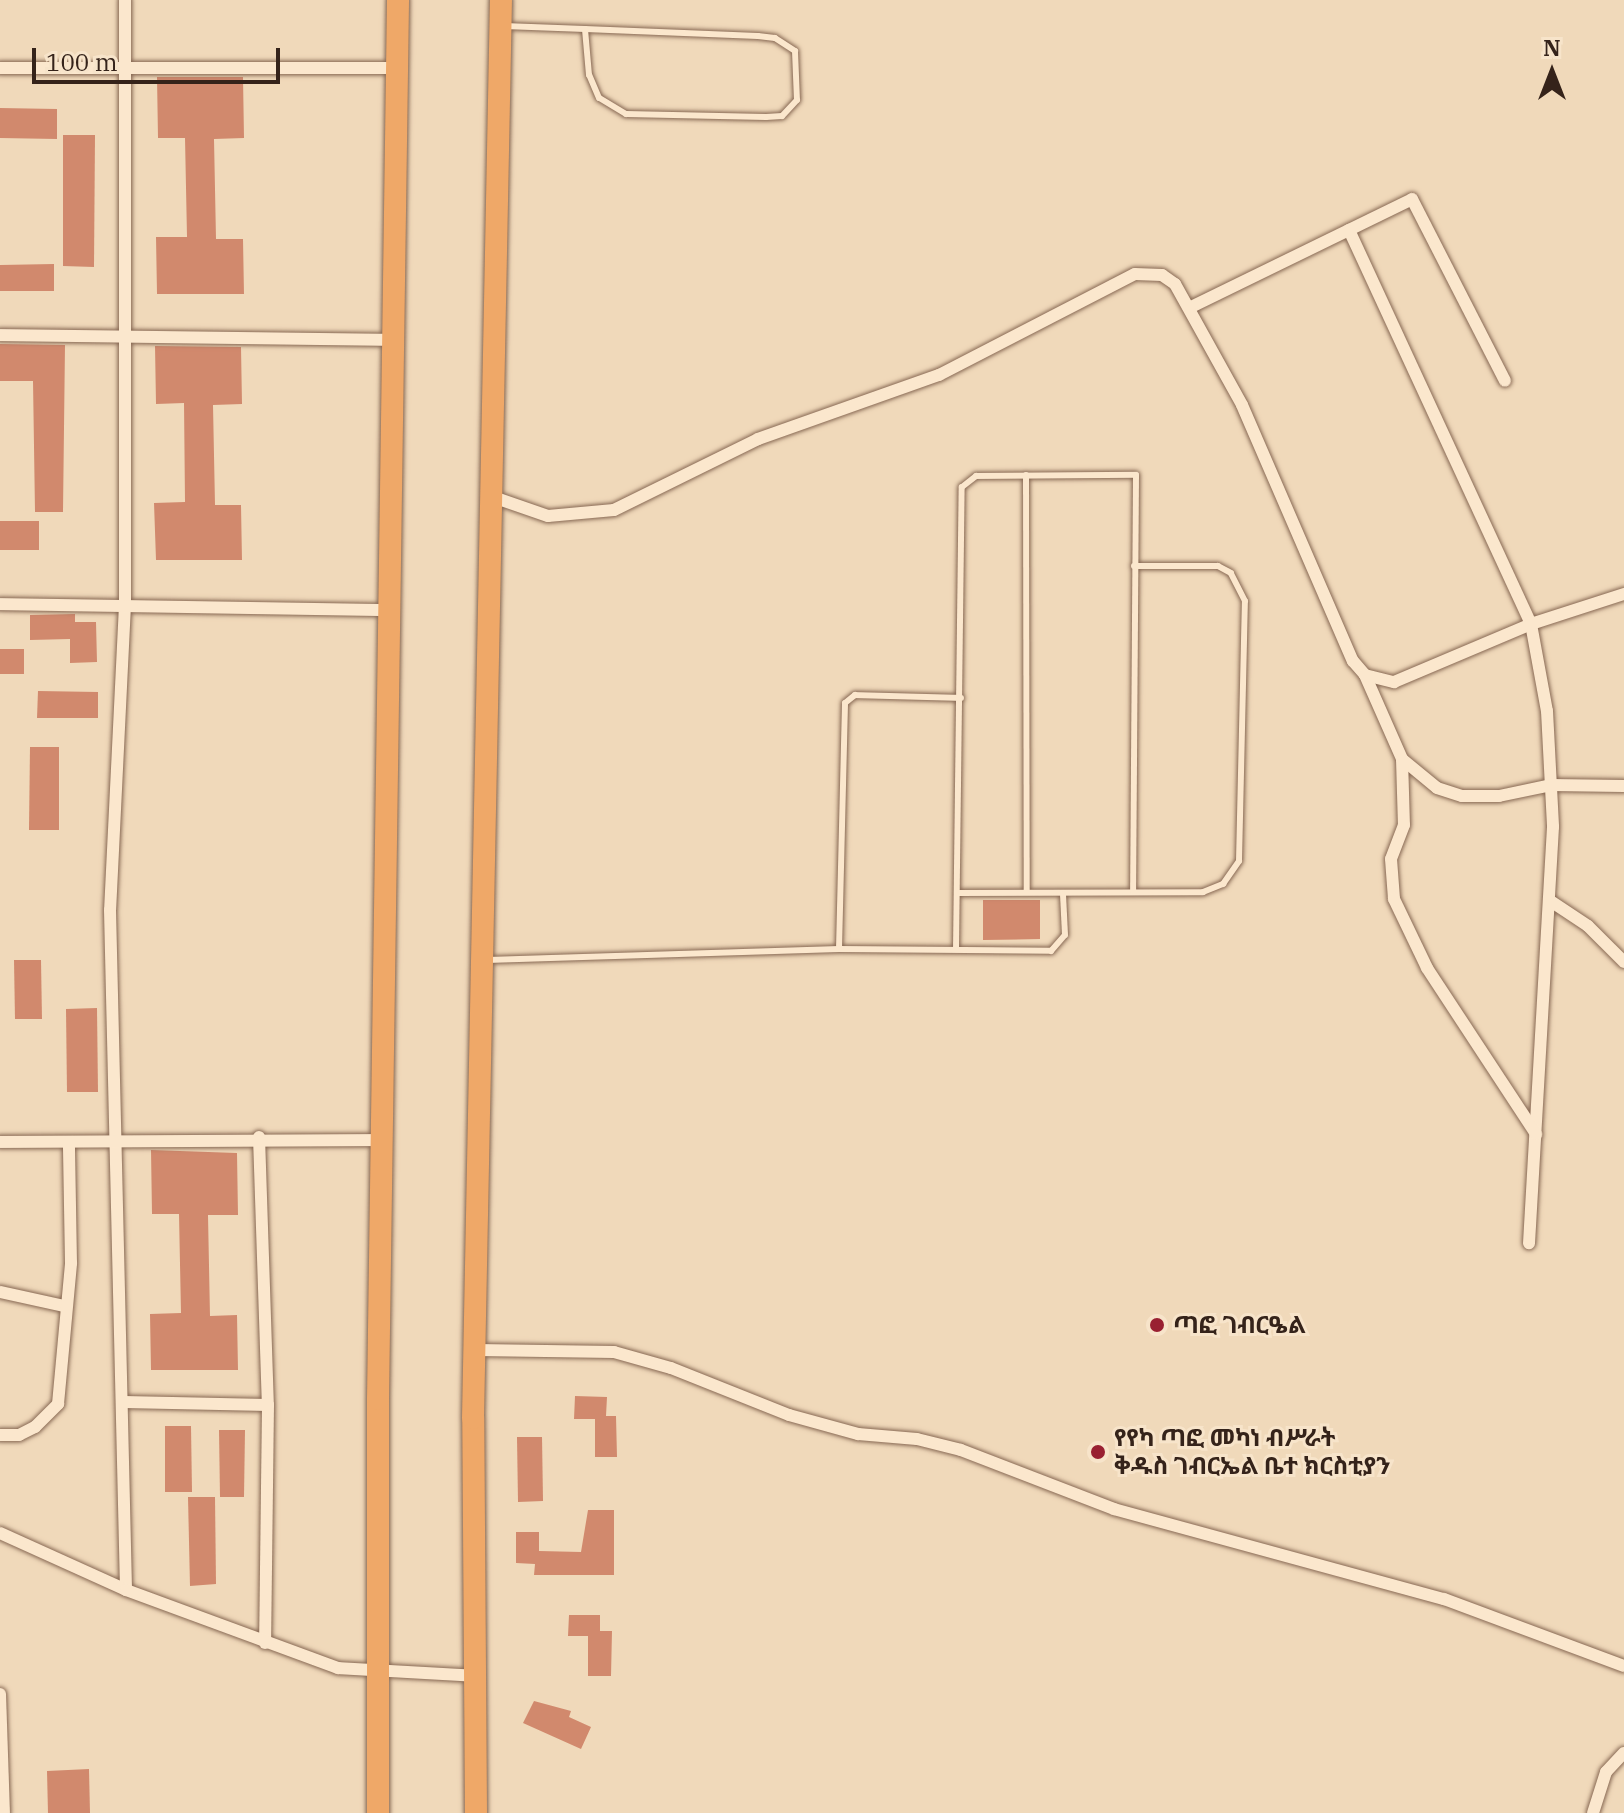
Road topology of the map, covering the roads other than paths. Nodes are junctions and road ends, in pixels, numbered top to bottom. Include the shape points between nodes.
1 (125, 0) edge
2 (398, 0) edge
3 (501, 0) edge
4 (500, 26) junction
5 (585, 29) junction
6 (0, 68) edge
7 (123, 68) junction
8 (396, 68) junction
9 (1349, 230) junction
10 (1189, 308) junction
11 (0, 335) edge
12 (121, 336) junction
13 (395, 340) junction
14 (1505, 381) dead end
15 (1026, 475) junction
16 (493, 497) junction
17 (1134, 566) junction
18 (1624, 594) edge
19 (0, 604) edge
20 (125, 605) junction
21 (389, 610) junction
22 (1531, 624) junction
23 (1365, 675) junction
24 (961, 698) junction
25 (1402, 759) junction
26 (1551, 785) junction
27 (1624, 786) edge
28 (1027, 892) junction
29 (1133, 892) junction
30 (957, 893) junction
31 (1063, 894) junction
32 (1552, 902) junction
33 (839, 949) junction
34 (956, 949) junction
35 (484, 960) junction
36 (1624, 962) edge
37 (1536, 1134) junction
38 (259, 1137) junction
39 (383, 1140) junction
40 (118, 1141) junction
41 (0, 1142) edge
42 (69, 1144) junction
43 (1529, 1243) dead end
44 (0, 1292) edge
45 (64, 1306) junction
46 (477, 1350) junction
47 (124, 1402) junction
48 (268, 1405) junction
49 (0, 1435) edge
50 (0, 1533) edge
51 (126, 1590) junction
52 (265, 1643) junction
53 (1624, 1666) edge
54 (377, 1668) junction
55 (477, 1676) junction
56 (0, 1694) edge
57 (1624, 1753) edge
58 (4, 1813) edge
59 (378, 1813) edge
60 (476, 1813) edge
61 (1593, 1813) edge

1 - 7 street
2 - 8 highway
3 - 4 highway
4 - 5 lane
4 - 16 highway
5 - 5 lane via 775,38 795,51 797,100 782,116 626,114 599,98 589,75
6 - 7 street
7 - 8 street
7 - 12 street
8 - 13 highway
9 - 10 street
9 - 14 street via 1412,199
9 - 22 street
10 - 16 street via 1175,284 1162,275 1135,274 939,375 758,439 614,510 548,516
10 - 23 street via 1242,405 1353,661
11 - 12 street
12 - 13 street
12 - 20 street
13 - 21 highway
15 - 17 lane via 1136,475
15 - 24 lane via 976,476 962,487
15 - 28 lane
16 - 35 highway
17 - 29 lane
17 - 29 lane via 1218,566 1231,573 1245,601 1239,861 1223,884 1203,892
18 - 22 street
19 - 20 street
20 - 21 street
20 - 40 street via 110,910
21 - 39 highway
22 - 23 street via 1394,682
22 - 26 street via 1547,711
23 - 25 street
24 - 30 lane
24 - 33 lane via 855,695 845,703
25 - 26 street via 1437,788 1462,796 1499,796
25 - 37 street via 1404,825 1391,859 1394,899 1427,968
26 - 27 street
26 - 32 street
28 - 30 lane
28 - 31 lane
29 - 31 lane
30 - 34 lane
31 - 34 lane via 1065,935 1051,951
32 - 36 street via 1588,926
32 - 37 street
33 - 34 lane
33 - 35 lane
35 - 46 highway
37 - 43 street
38 - 39 street
38 - 40 street
38 - 48 street
39 - 54 highway
40 - 42 street
40 - 47 street
41 - 42 street
42 - 45 street via 72,1220
44 - 45 street
45 - 49 street via 58,1404 35,1427 19,1435
46 - 53 street via 614,1352 671,1368 789,1415 858,1434 917,1439 961,1450 1114,1509 1444,1599
46 - 55 highway
47 - 48 street
47 - 51 street
48 - 52 street
50 - 51 street
51 - 52 street
52 - 54 street via 338,1668
54 - 55 street
54 - 59 highway
55 - 60 highway
56 - 58 street
57 - 61 street via 1606,1772

